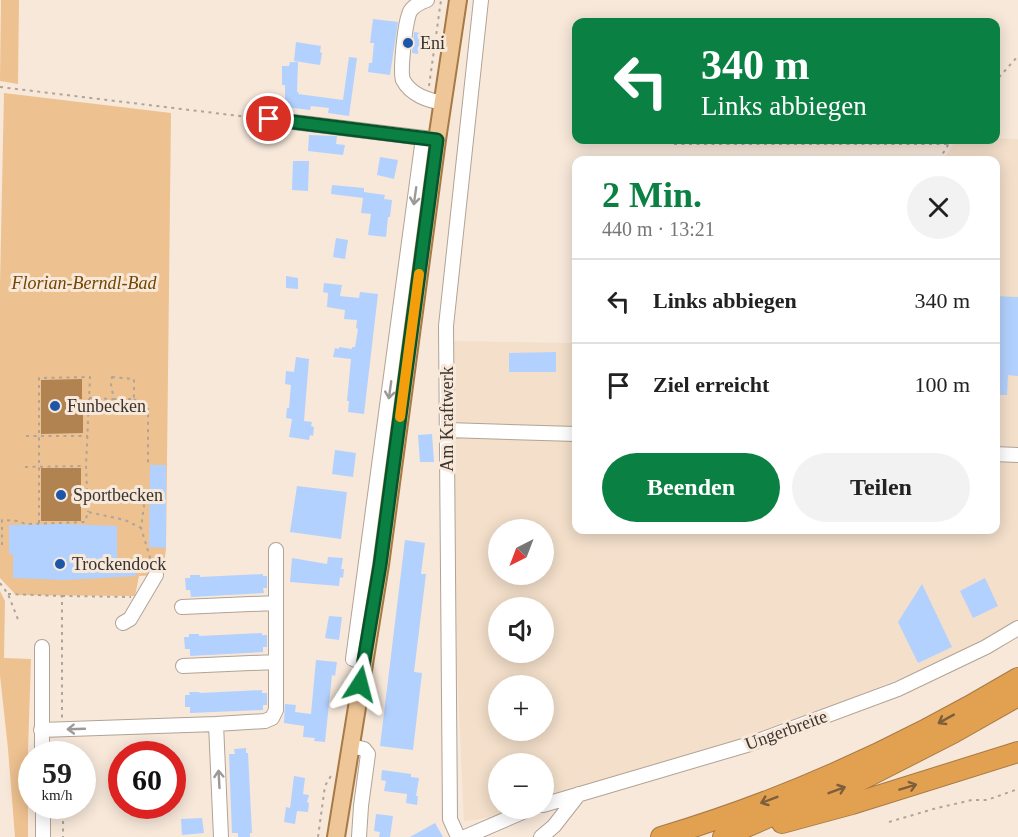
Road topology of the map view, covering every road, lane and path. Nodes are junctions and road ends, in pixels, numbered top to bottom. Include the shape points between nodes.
1 (427, 0) edge
2 (441, 0) edge
3 (458, 0) edge
4 (481, 0) edge
5 (1018, 56) edge
6 (1000, 76) edge
7 (0, 87) edge
8 (435, 102) junction
9 (269, 119) joint
10 (430, 139) junction
11 (674, 144) dead end
12 (948, 144) joint
13 (941, 156) edge
14 (89, 398) junction
15 (114, 399) junction
16 (134, 399) junction
17 (447, 430) junction
18 (572, 434) edge
19 (26, 436) dead end
20 (88, 436) junction
21 (39, 437) junction
22 (1000, 454) edge
23 (1018, 455) edge
24 (148, 463) dead end
25 (86, 466) junction
26 (25, 467) dead end
27 (39, 467) junction
28 (143, 497) dead end
29 (88, 512) junction
30 (39, 523) junction
31 (141, 528) junction
32 (2, 545) dead end
33 (276, 550) dead end
34 (152, 572) joint
35 (0, 583) edge
36 (62, 596) dead end
37 (136, 597) dead end
38 (276, 603) junction
39 (182, 607) dead end
40 (19, 622) dead end
41 (123, 623) dead end
42 (1018, 628) edge
43 (42, 647) dead end
44 (276, 662) junction
45 (183, 666) dead end
46 (1018, 678) edge
47 (1018, 696) edge
48 (216, 724) junction
49 (41, 730) junction
50 (41, 741) edge
51 (351, 746) junction
52 (1018, 752) edge
53 (1018, 789) edge
54 (579, 794) junction
55 (554, 802) edge
56 (42, 819) edge
57 (63, 819) edge
58 (507, 819) edge
59 (889, 822) dead end
60 (43, 837) edge
61 (63, 837) edge
62 (221, 837) edge
63 (336, 837) edge
64 (358, 837) edge
65 (458, 837) edge
66 (465, 837) edge
67 (541, 837) edge
68 (661, 837) edge
69 (723, 837) edge

1 - 8 street via 411,10 406,20 402,76 415,93
2 - 8 path
3 - 8 main road
4 - 17 street, Am Kraftwerk via 446,326
5 - 6 path
7 - 9 path
8 - 10 main road
9 - 10 street
10 - 51 main road
11 - 12 path
12 - 13 path
14 - 15 path
14 - 20 path
14 - 21 path via 90,377 39,378
15 - 16 path
15 - 16 path via 112,377 134,379
16 - 24 path via 148,409
17 - 18 street
17 - 65 street, Am Kraftwerk via 450,819
19 - 21 path
20 - 21 path
20 - 25 path
21 - 27 path
22 - 23 street
25 - 27 path
25 - 29 path
26 - 27 path
27 - 30 path
28 - 31 path
29 - 30 path via 85,522
29 - 31 path via 125,520
30 - 32 path via 2,520
31 - 34 path
33 - 38 street
34 - 41 street via 130,619
35 - 40 path
36 - 37 path
38 - 39 street
38 - 44 street
42 - 54 street, Ungerbreite via 898,689 750,744
43 - 49 street
44 - 45 street
44 - 48 street via 276,710 272,718
46 -> 68 highway via 928,729 845,769 754,806
69 -> 47 highway via 855,783
48 -> 49 street
62 -> 48 street
49 - 50 street
51 - 63 main road
51 - 64 street via 368,754
69 -> 52 highway via 852,804
53 - 59 path
54 - 55 street, Ungerbreite
54 - 67 street
56 - 60 street
57 - 61 path
58 - 66 street

